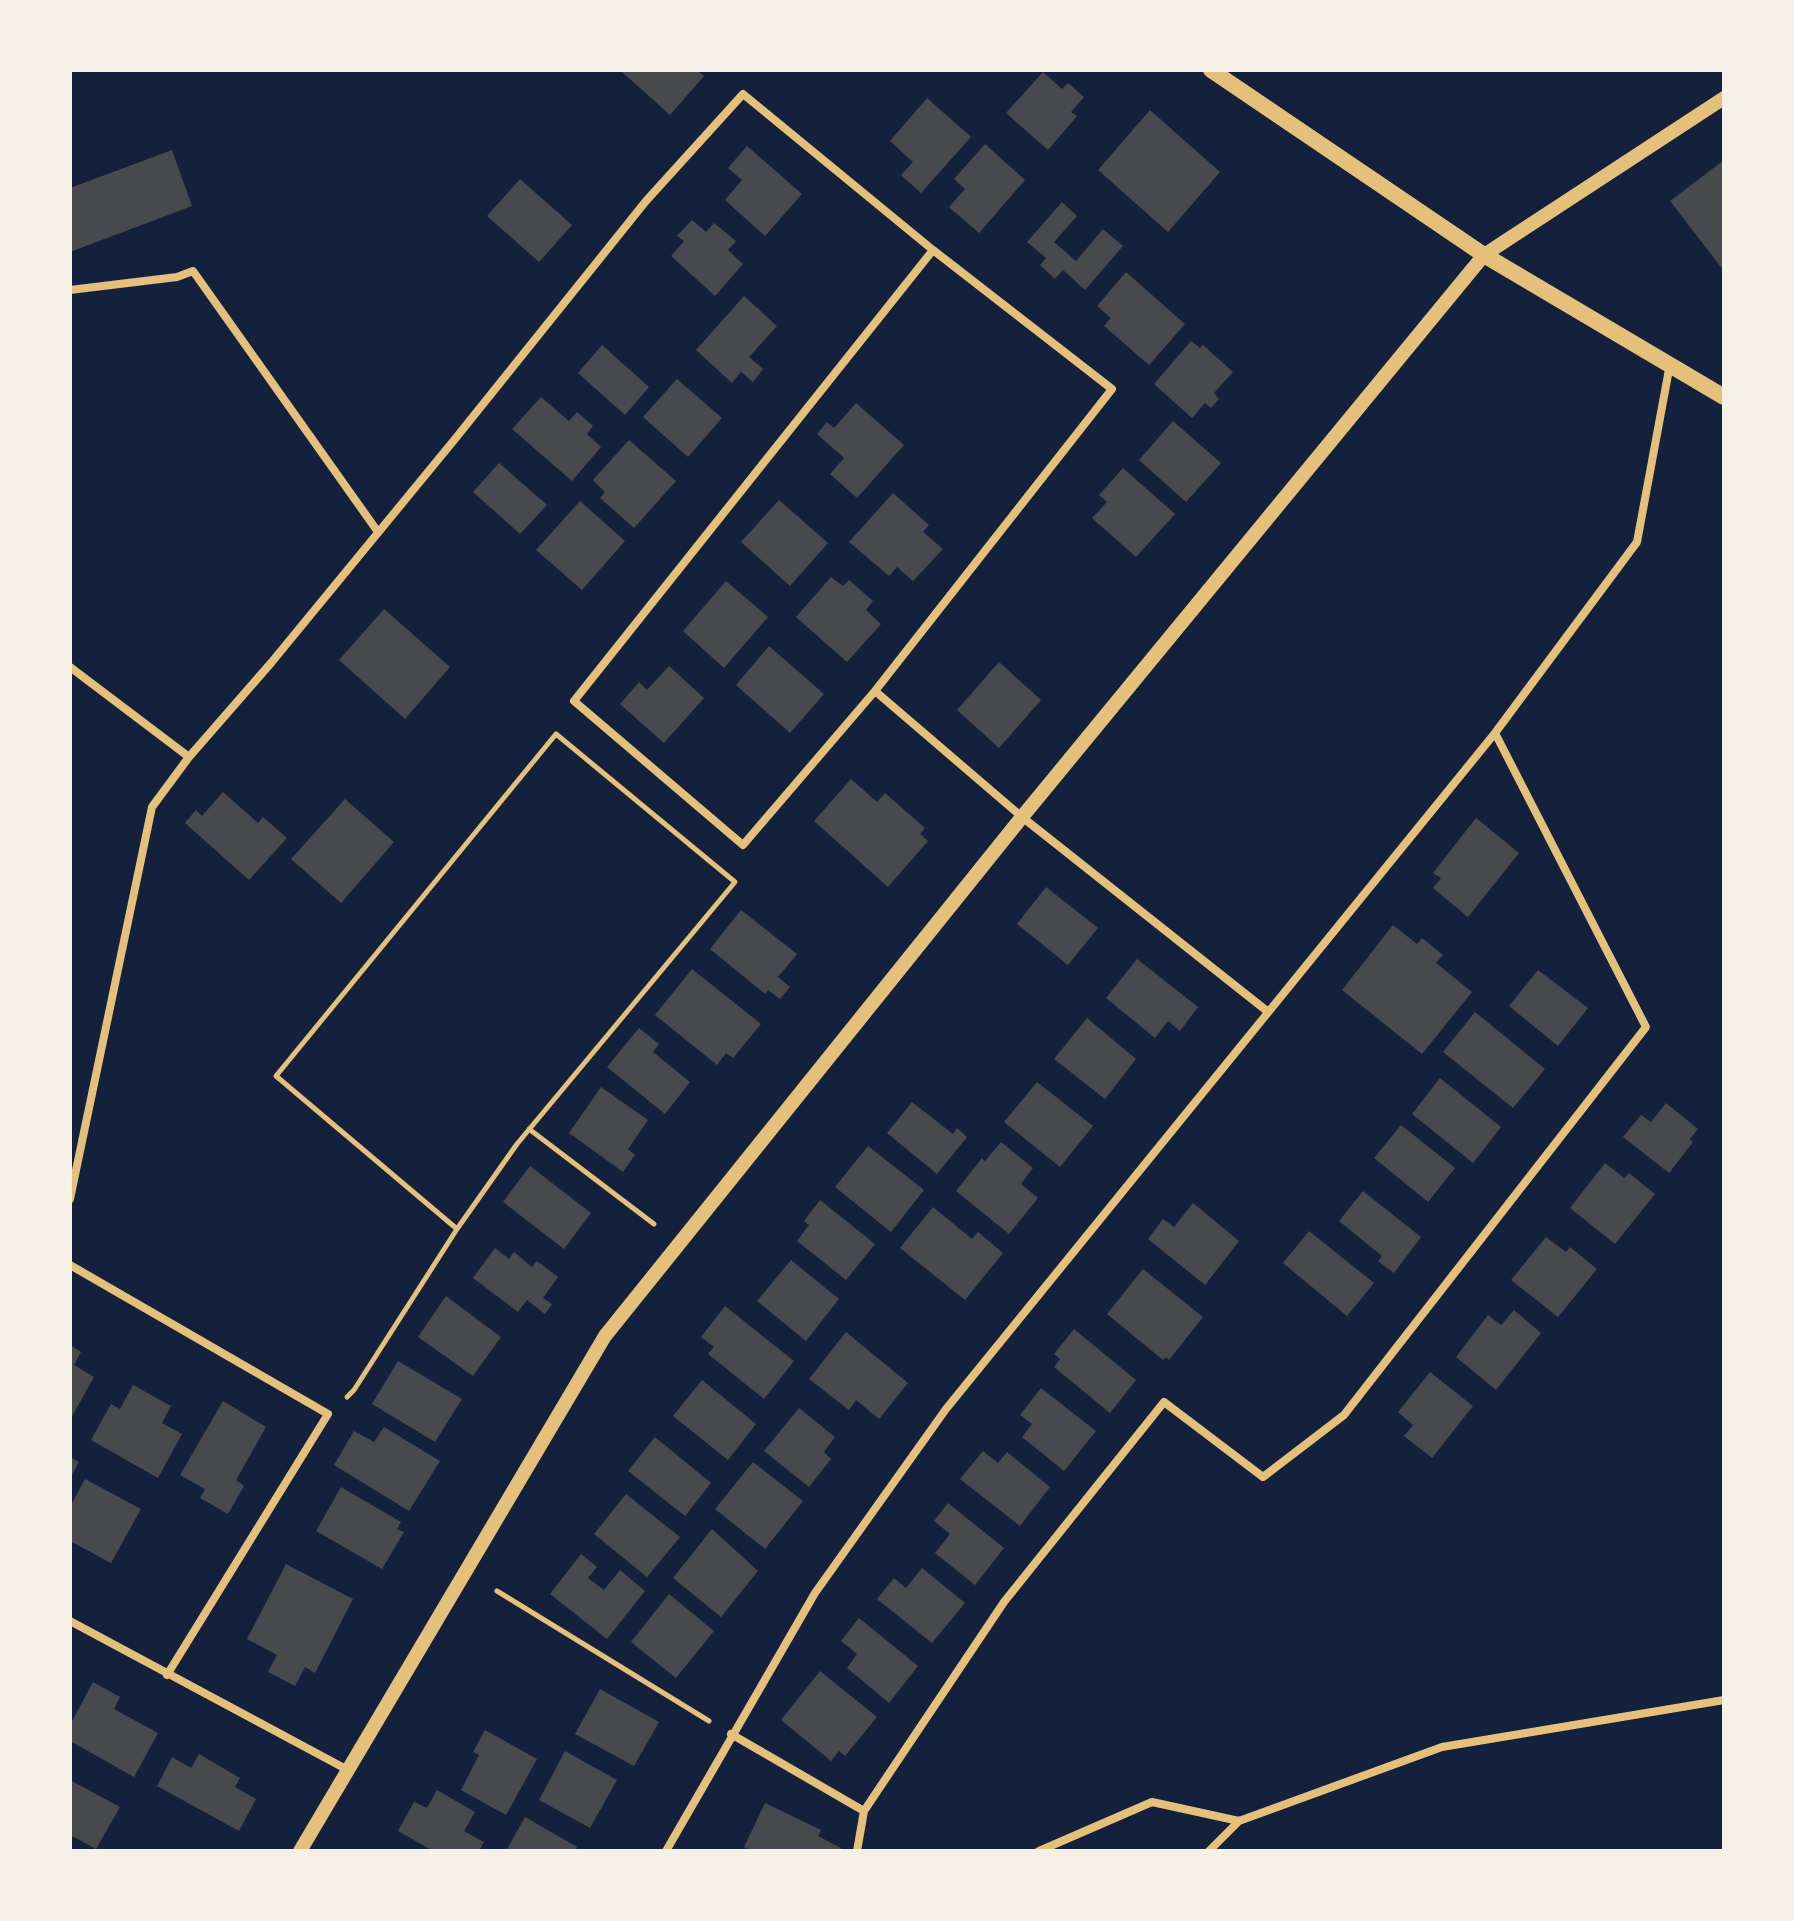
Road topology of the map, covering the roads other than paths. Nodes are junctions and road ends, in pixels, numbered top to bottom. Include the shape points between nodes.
1 (1211, 70) edge
2 (1724, 98) edge
3 (933, 250) junction
4 (1484, 255) junction
5 (70, 290) edge
6 (1670, 364) junction
7 (1724, 397) edge
8 (378, 532) junction
9 (70, 667) edge
10 (875, 691) junction
11 (1495, 733) junction
12 (189, 757) junction
13 (1022, 817) junction
14 (1267, 1011) junction
15 (70, 1199) edge
16 (70, 1265) edge
17 (70, 1621) edge
18 (167, 1675) junction
19 (1724, 1700) edge
20 (731, 1734) junction
21 (346, 1769) junction
22 (864, 1811) junction
23 (1239, 1821) junction
24 (300, 1851) edge
25 (666, 1851) edge
26 (857, 1851) edge
27 (1039, 1851) edge
28 (1209, 1851) edge

1 - 4 main road
2 - 4 street
3 - 8 street via 743,94 646,201
3 - 10 street via 1112,389
3 - 10 street via 574,701 743,845
4 - 6 main road
4 - 13 street
5 - 8 street via 193,271
6 - 7 main road
6 - 11 street via 1637,542
8 - 12 street
9 - 12 street
10 - 13 street
11 - 14 street
11 - 22 street via 1646,1027 1344,1415 1263,1477 1164,1402 1004,1602
12 - 15 street via 152,807
13 - 14 street
13 - 21 street via 605,1336
14 - 20 street via 946,1409 815,1593
16 - 18 street via 328,1414
17 - 18 street
18 - 21 street
19 - 23 street via 1442,1747
20 - 22 street
20 - 25 street
21 - 24 street
22 - 26 street
23 - 27 street via 1152,1802
23 - 28 street

